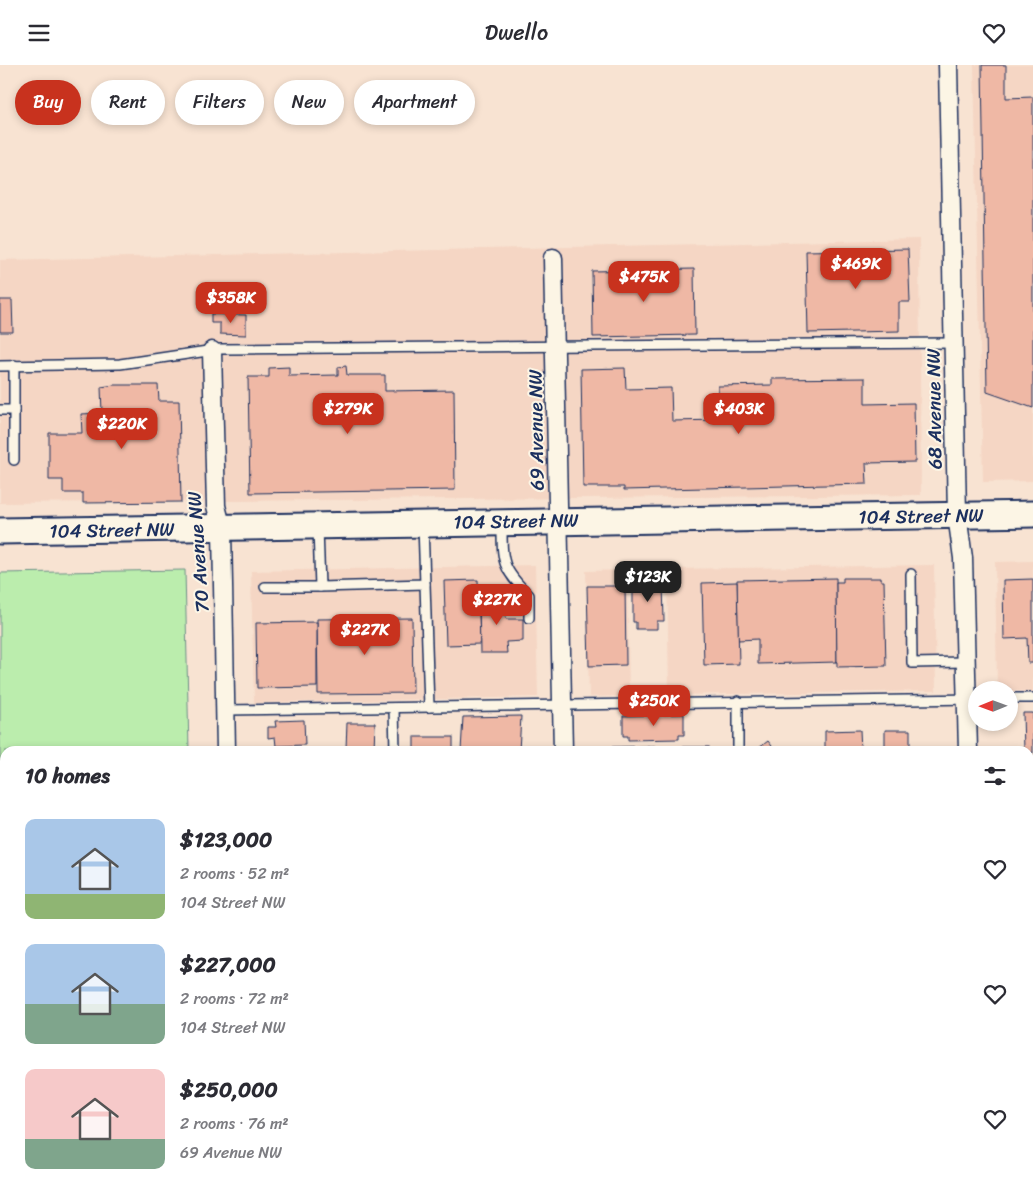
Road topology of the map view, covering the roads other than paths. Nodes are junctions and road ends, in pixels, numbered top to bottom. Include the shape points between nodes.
1 (948, 65) edge
2 (553, 258) dead end
3 (954, 343) junction
4 (555, 348) junction
5 (212, 351) junction
6 (14, 365) junction
7 (0, 366) edge
8 (0, 410) edge
9 (14, 410) junction
10 (14, 460) dead end
11 (1033, 514) edge
12 (957, 515) junction
13 (559, 521) junction
14 (502, 522) junction
15 (423, 523) junction
16 (318, 525) junction
17 (222, 529) junction
18 (0, 531) edge
19 (911, 574) dead end
20 (425, 584) junction
21 (265, 587) dead end
22 (320, 587) junction
23 (529, 618) dead end
24 (965, 663) junction
25 (968, 681) edge
26 (1018, 698) edge
27 (1033, 698) edge
28 (968, 699) edge
29 (738, 701) junction
30 (563, 705) junction
31 (428, 707) junction
32 (394, 708) junction
33 (226, 710) junction
34 (969, 731) edge
35 (226, 746) edge
36 (395, 746) edge
37 (563, 746) edge
38 (738, 746) edge
39 (968, 746) edge

1 - 3 street, 68 Avenue NW
2 - 4 street, 69 Avenue NW
3 - 4 lane
3 - 12 street, 68 Avenue NW
4 - 5 lane
4 - 13 street, 69 Avenue NW
5 - 6 lane via 120,364
5 - 17 street, 70 Avenue NW via 216,506
6 - 7 lane
6 - 9 lane
8 - 9 lane
9 - 10 lane
11 - 12 main road, 104 Street NW
12 - 13 main road, 104 Street NW
12 - 24 street, 68 Avenue NW via 962,558
13 - 14 main road, 104 Street NW
13 - 30 street, 69 Avenue NW
14 - 15 main road, 104 Street NW
14 - 23 lane via 502,559 511,577 529,595
15 - 16 main road, 104 Street NW
15 - 20 lane
16 - 17 main road, 104 Street NW
16 - 22 lane
17 - 18 main road, 104 Street NW
17 - 33 street, 70 Avenue NW
19 - 24 lane via 912,663
20 - 22 lane
20 - 31 lane
21 - 22 lane
24 - 25 street, 68 Avenue NW
26 - 27 lane
28 - 29 lane
29 - 30 lane
29 - 38 lane
30 - 31 lane
30 - 37 street, 69 Avenue NW
31 - 32 lane
32 - 33 lane
32 - 36 lane
33 - 35 street, 70 Avenue NW
34 - 39 street, 68 Avenue NW

